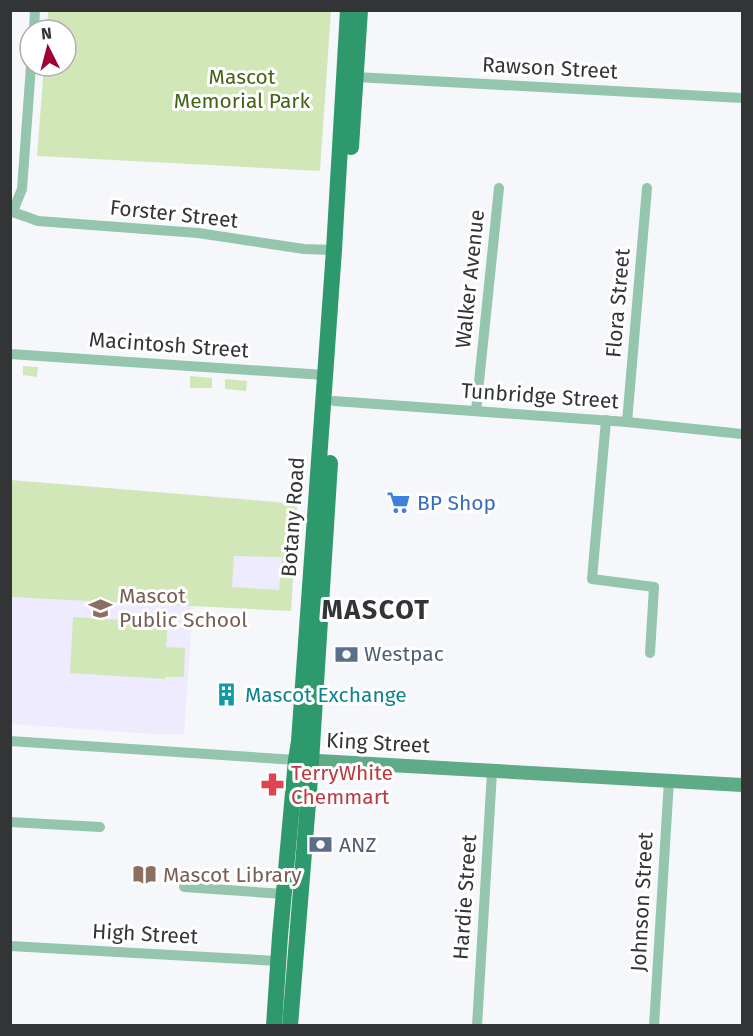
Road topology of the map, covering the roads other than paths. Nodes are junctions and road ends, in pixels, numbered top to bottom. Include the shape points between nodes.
1 (348, 10) edge
2 (360, 10) edge
3 (356, 77) junction
4 (30, 78) edge
5 (742, 98) edge
6 (499, 188) dead end
7 (647, 188) dead end
8 (12, 211) edge
9 (334, 250) junction
10 (10, 354) edge
11 (325, 375) junction
12 (334, 402) junction
13 (476, 411) junction
14 (606, 420) junction
15 (627, 422) junction
16 (742, 434) edge
17 (650, 653) dead end
18 (10, 741) edge
19 (303, 760) junction
20 (492, 772) junction
21 (669, 780) junction
22 (742, 785) edge
23 (10, 822) edge
24 (100, 827) dead end
25 (184, 887) dead end
26 (284, 894) junction
27 (10, 946) edge
28 (278, 961) junction
29 (274, 1026) edge
30 (290, 1026) edge
31 (477, 1026) edge
32 (654, 1026) edge

1 - 9 main road, Botany Road
2 - 3 main road, Botany Road
3 - 5 street, Rawson Street
3 - 12 main road, Botany Road
4 - 8 street via 22,189
6 - 13 street, Walker Avenue
7 - 15 street, Flora Street
8 - 9 street, Forster Street via 38,221 198,233
9 - 11 main road, Botany Road
10 - 11 street, Macintosh Street
11 - 19 main road, Botany Road via 300,729
12 - 13 street, Tunbridge Street
12 - 19 main road, Botany Road
13 - 14 street, Tunbridge Street
14 - 15 street, Tunbridge Street
14 - 17 street via 592,579 654,586
15 - 16 street, Tunbridge Street
18 - 19 street, King Street
19 - 20 main road, King Street
19 - 26 main road, Botany Road
19 - 30 main road, Botany Road
20 - 21 main road, King Street
20 - 31 street, Hardie Street
21 - 22 main road, King Street
21 - 32 street, Johnson Street
23 - 24 street
25 - 26 street
26 - 28 main road, Botany Road
27 - 28 street, High Street
28 - 29 main road, Botany Road

